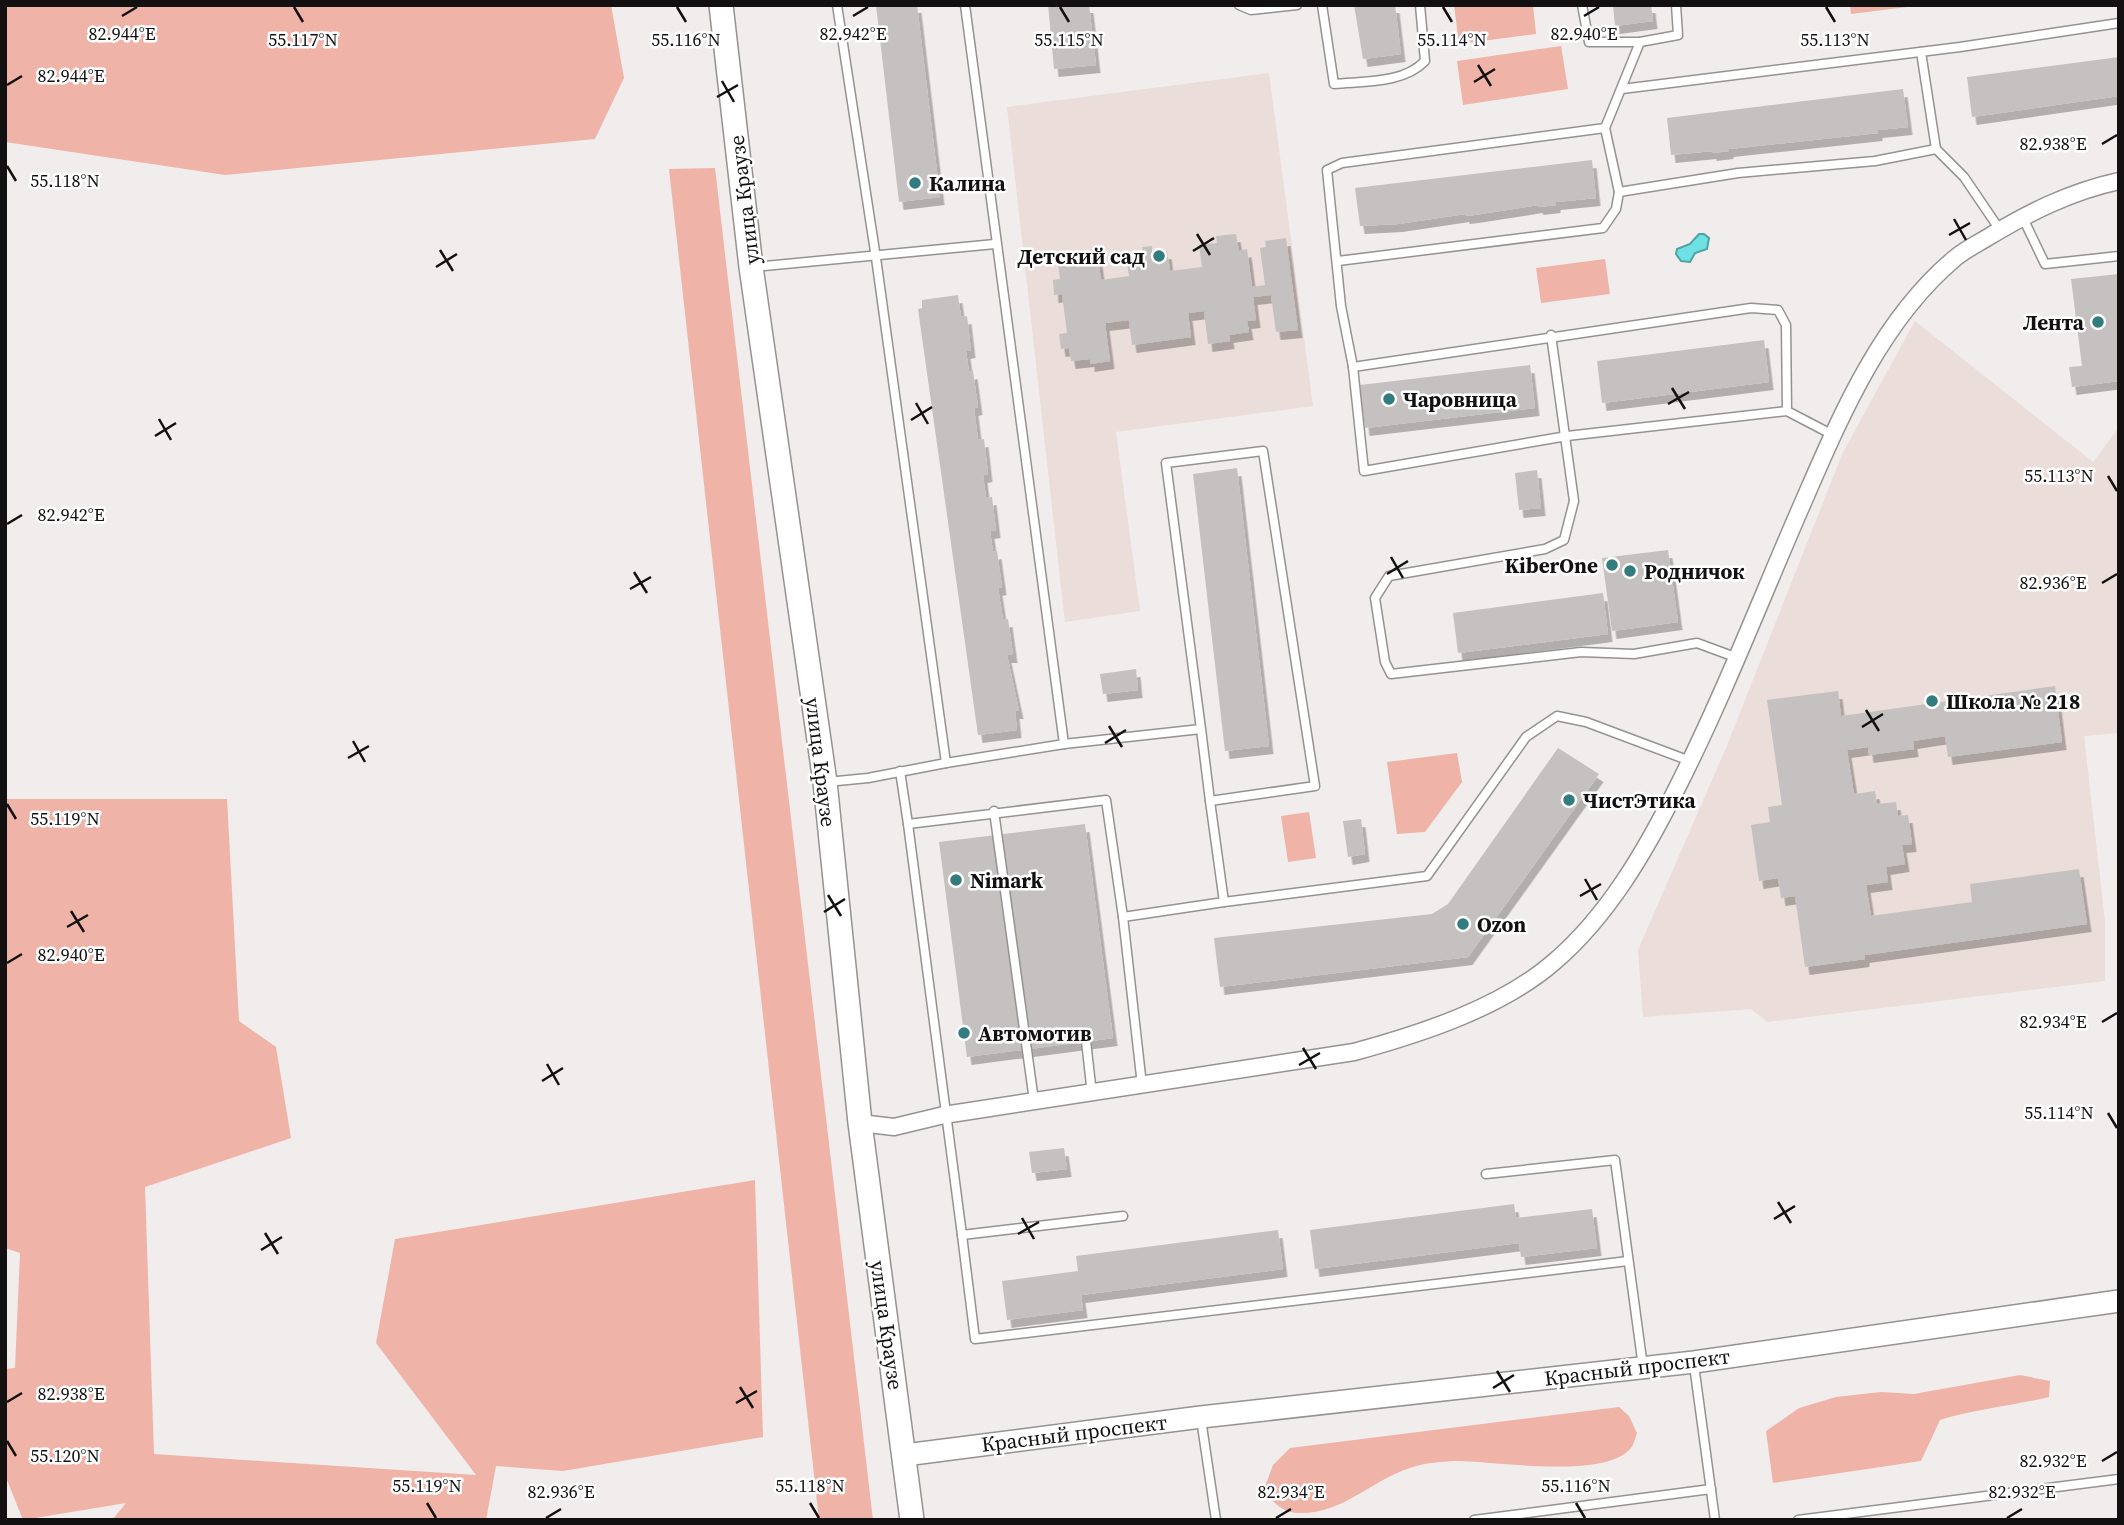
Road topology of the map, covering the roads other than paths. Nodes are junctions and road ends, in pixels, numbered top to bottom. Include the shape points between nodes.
1 (721, 5) edge
2 (837, 5) edge
3 (965, 5) edge
4 (1239, 5) edge
5 (1297, 5) edge
6 (1322, 5) edge
7 (1420, 5) edge
8 (1582, 5) edge
9 (1676, 5) edge
10 (2119, 23) edge
11 (1640, 43) junction
12 (1921, 52) junction
13 (1622, 89) junction
14 (1605, 128) junction
15 (1936, 149) junction
16 (2119, 181) edge
17 (1619, 192) junction
18 (2022, 216) junction
19 (2000, 230) junction
20 (995, 244) junction
21 (2119, 256) edge
22 (876, 258) junction
23 (1338, 261) junction
24 (751, 267) junction
25 (1552, 335) junction
26 (1353, 367) junction
27 (1787, 411) junction
28 (1833, 435) junction
29 (1567, 436) junction
30 (1735, 657) junction
31 (1200, 729) junction
32 (1064, 744) junction
33 (1690, 761) junction
34 (946, 763) junction
35 (900, 771) junction
36 (825, 782) junction
37 (1210, 801) junction
38 (994, 811) junction
39 (908, 824) junction
40 (1224, 901) junction
41 (1123, 918) junction
42 (1086, 1041) dead end
43 (1142, 1085) junction
44 (1093, 1094) junction
45 (1034, 1101) junction
46 (944, 1115) junction
47 (860, 1123) junction
48 (1486, 1174) dead end
49 (1123, 1216) dead end
50 (962, 1235) junction
51 (1628, 1261) junction
52 (2119, 1301) edge
53 (1694, 1362) junction
54 (1643, 1367) junction
55 (1201, 1416) junction
56 (905, 1455) junction
57 (2119, 1479) edge
58 (1711, 1489) junction
59 (912, 1520) edge
60 (1216, 1520) edge
61 (1474, 1520) edge
62 (1716, 1520) edge
63 (1798, 1520) edge

1 - 24 main road, улица Краузе
2 - 22 lane
3 - 20 lane
4 - 5 lane via 1251,10
6 - 7 lane via 1334,84 1404,76 1418,68 1425,61
8 - 11 lane via 1590,41
9 - 11 lane via 1678,35
10 - 12 lane
11 - 13 lane
12 - 13 lane
12 - 15 lane
13 - 14 lane
14 - 17 lane
14 - 23 lane via 1342,163 1327,170
15 - 17 lane via 1875,161 1738,173
15 - 19 lane via 1964,177
16 - 18 street via 2082,189
17 - 23 lane via 1616,209 1602,228
18 - 19 street
18 - 21 lane via 2045,264
19 - 28 street via 1954,258 1907,309 1870,363
20 - 22 lane
20 - 32 lane
22 - 24 lane
22 - 34 lane
23 - 26 lane
24 - 36 main road, улица Краузе
25 - 26 lane
25 - 27 lane via 1751,308 1778,310 1786,325
25 - 29 lane
26 - 29 lane via 1364,471
27 - 28 lane
27 - 29 lane
28 - 30 street
29 - 30 lane via 1574,501 1564,540 1545,549 1389,576 1376,598 1385,662 1391,674 1581,652 1634,654 1697,643
30 - 33 street
31 - 32 lane
31 - 37 lane
31 - 37 lane via 1166,463 1263,451 1315,786
32 - 34 lane
33 - 40 lane via 1586,722 1557,716 1526,737 1427,876
33 - 43 street via 1649,843 1621,883 1554,962 1513,990 1416,1035 1354,1052
34 - 35 lane
35 - 36 lane
35 - 39 lane
36 - 47 main road, улица Краузе
37 - 40 lane
38 - 39 lane
38 - 41 lane via 1106,800
38 - 45 lane
39 - 46 lane
40 - 41 lane
41 - 43 lane
42 - 44 lane
43 - 44 street
44 - 45 street
45 - 46 street
46 - 47 street via 894,1127
46 - 50 lane
47 - 56 main road, улица Краузе
48 - 51 lane via 1615,1160
49 - 50 lane
50 - 51 lane via 975,1339
51 - 54 lane
52 - 53 street, Красный проспект
53 - 54 street, Красный проспект
53 - 58 lane
54 - 55 street, Красный проспект
55 - 56 street, Красный проспект
55 - 60 lane
56 - 59 main road, улица Краузе
57 - 63 lane
58 - 61 lane
58 - 62 lane

